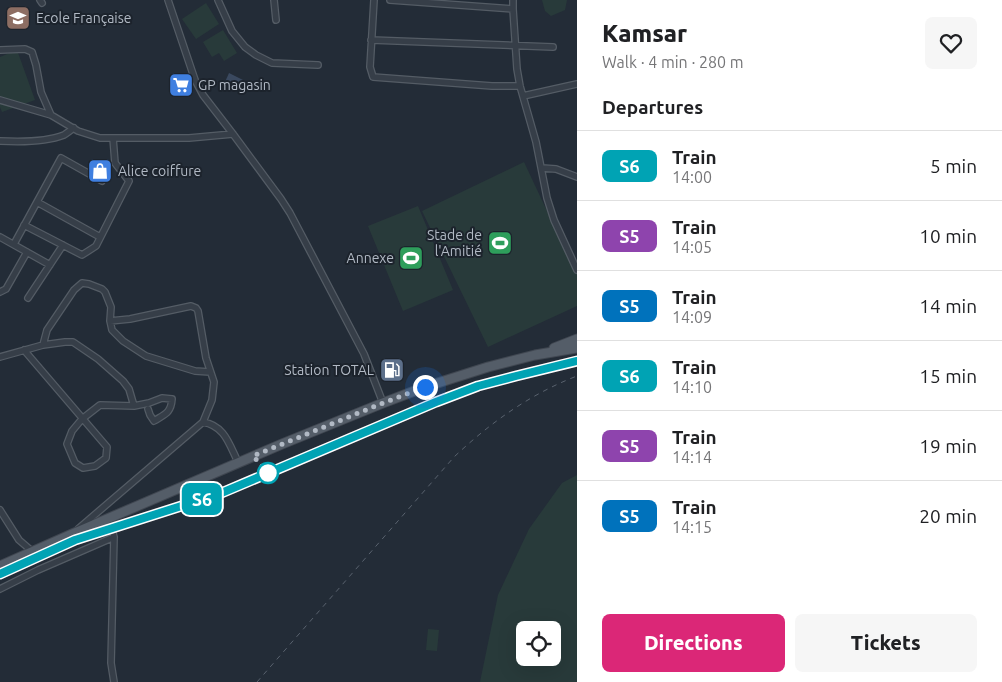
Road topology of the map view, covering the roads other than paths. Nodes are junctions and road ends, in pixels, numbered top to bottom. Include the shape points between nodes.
1 (168, 0) edge
2 (218, 0) edge
3 (274, 0) edge
4 (374, 0) edge
5 (390, 0) edge
6 (513, 0) edge
7 (513, 8) junction
8 (276, 20) dead end
9 (371, 40) junction
10 (516, 46) junction
11 (553, 48) dead end
12 (0, 50) edge
13 (318, 66) dead end
14 (577, 84) edge
15 (520, 86) junction
16 (523, 96) junction
17 (0, 100) edge
18 (52, 114) junction
19 (74, 128) junction
20 (233, 134) junction
21 (113, 138) junction
22 (0, 141) edge
23 (542, 168) junction
24 (577, 177) edge
25 (102, 182) dead end
26 (37, 202) junction
27 (24, 226) junction
28 (0, 237) edge
29 (100, 237) junction
30 (14, 244) junction
31 (63, 245) junction
32 (27, 252) junction
33 (50, 265) junction
34 (577, 270) edge
35 (0, 292) edge
36 (28, 298) dead end
37 (110, 321) junction
38 (577, 339) edge
39 (42, 345) junction
40 (577, 348) edge
41 (24, 350) junction
42 (535, 355) junction
43 (0, 357) edge
44 (210, 372) junction
45 (383, 403) junction
46 (134, 406) junction
47 (148, 409) dead end
48 (82, 419) junction
49 (203, 422) junction
50 (238, 462) junction
51 (0, 510) edge
52 (109, 518) junction
53 (72, 534) junction
54 (114, 537) junction
55 (19, 540) junction
56 (33, 552) junction
57 (22, 556) junction
58 (0, 566) edge
59 (0, 589) edge
60 (114, 682) edge

1 - 20 street via 202,95
2 - 13 street via 232,31 256,55 272,63
3 - 8 street
4 - 9 street
5 - 7 street
6 - 7 street
7 - 10 street
9 - 10 street
9 - 15 street via 373,77
10 - 11 street
10 - 15 street
12 - 18 street via 25,49 32,52 41,92
14 - 16 street
15 - 16 street
16 - 23 street
17 - 18 street
18 - 19 street
19 - 21 street via 100,138
19 - 22 street via 49,138
20 - 21 street via 189,138
20 - 45 street via 290,213 364,354
21 - 29 street via 115,163 129,181
23 - 24 street via 556,169
23 - 34 street via 554,220
25 - 26 street via 61,158
26 - 27 street
26 - 29 street
27 - 30 street
27 - 31 street
28 - 30 street
29 - 31 street via 96,246 82,255
30 - 32 street
31 - 33 street
32 - 33 street
32 - 35 street via 6,290
33 - 36 street
37 - 39 street via 111,307 105,292 82,283 47,330
37 - 44 street via 117,336 146,356
37 - 44 street via 193,307 198,311
38 - 42 main road
39 - 41 street
39 - 46 street via 73,342 78,345 123,381
40 - 42 main road
41 - 43 street
41 - 48 street
42 - 45 main road via 425,387
44 - 49 street via 214,382 212,400
45 - 50 main road
46 - 47 street via 162,398 172,399 169,411 154,421
46 - 48 street via 100,405
48 - 48 street via 67,444 75,463 83,468 95,466 106,458 106,447
49 - 50 street via 216,426 224,434
49 - 53 street
50 - 52 main road
51 - 55 street
52 - 53 main road
52 - 54 street
53 - 56 main road
54 - 59 street
54 - 60 street via 110,663
55 - 56 street
55 - 57 street
56 - 57 main road
57 - 58 main road

